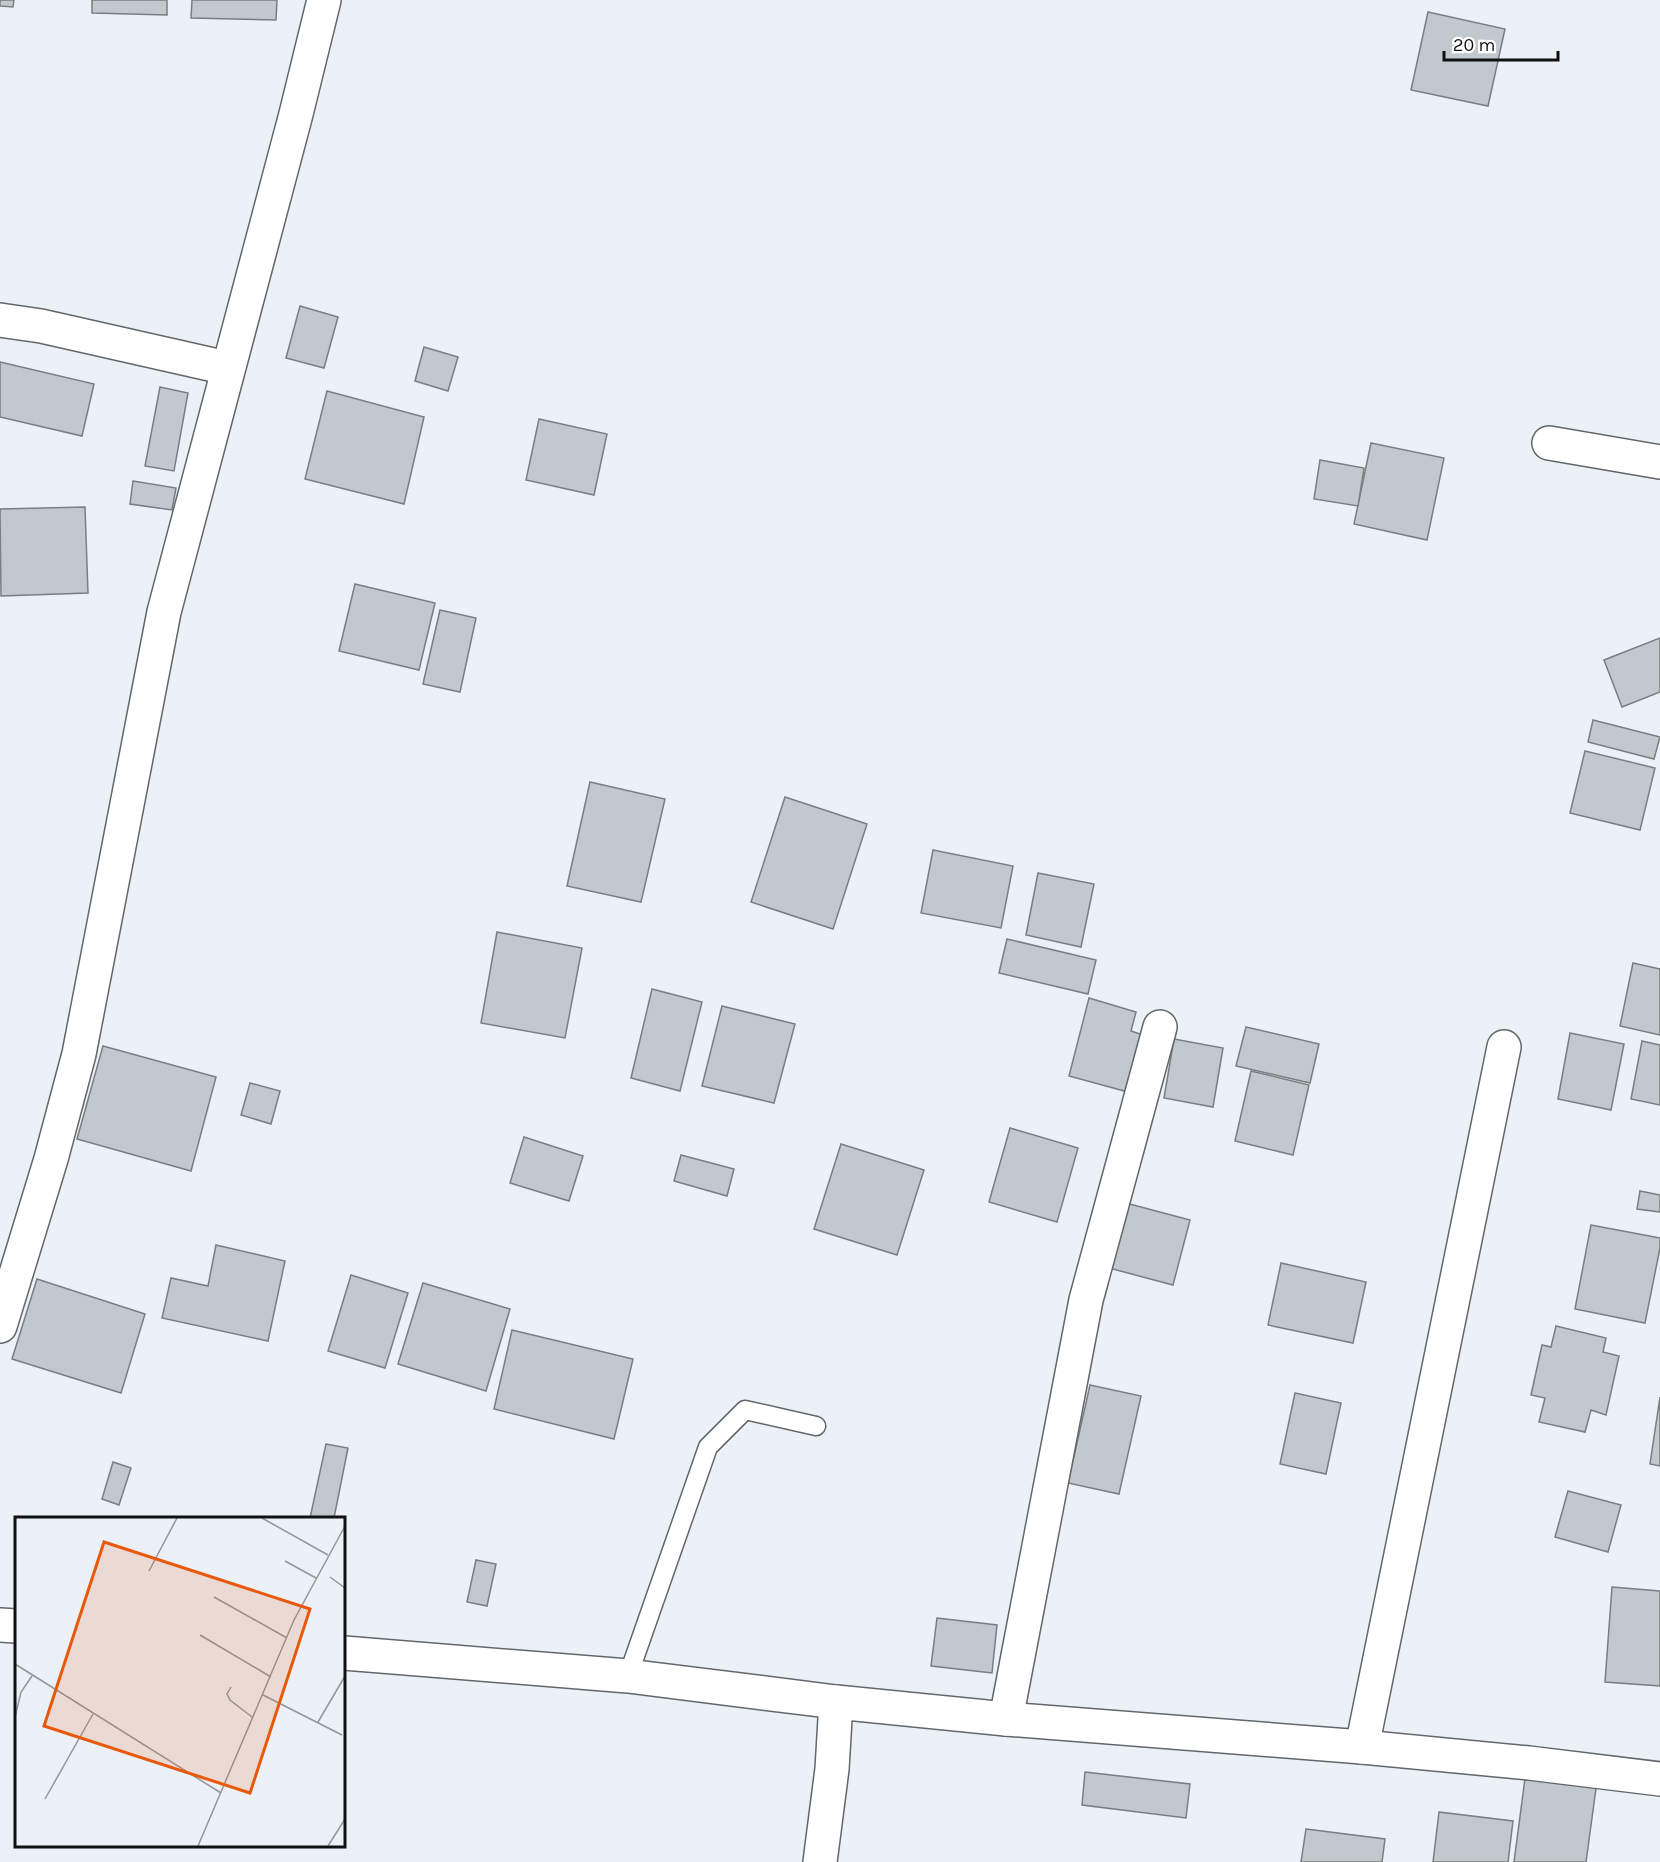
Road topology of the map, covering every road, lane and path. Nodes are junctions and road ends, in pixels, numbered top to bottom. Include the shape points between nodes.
1 (324, 0) edge
2 (0, 320) edge
3 (227, 368) junction
4 (1549, 443) dead end
5 (1660, 462) edge
6 (1160, 1027) dead end
7 (1504, 1047) dead end
8 (0, 1326) edge
9 (816, 1426) dead end
10 (0, 1625) edge
11 (15, 1626) edge
12 (345, 1653) edge
13 (628, 1676) junction
14 (836, 1702) junction
15 (1006, 1719) junction
16 (1362, 1747) junction
17 (1660, 1779) edge
18 (820, 1862) edge

1 - 3 street
2 - 3 street
3 - 8 street via 164,612 79,1054
4 - 5 street
6 - 15 street via 1086,1300
7 - 16 street
9 - 13 lane via 745,1410 708,1448
10 - 11 street
12 - 13 street
13 - 14 street
14 - 15 street
14 - 18 street
15 - 16 street
16 - 17 street

